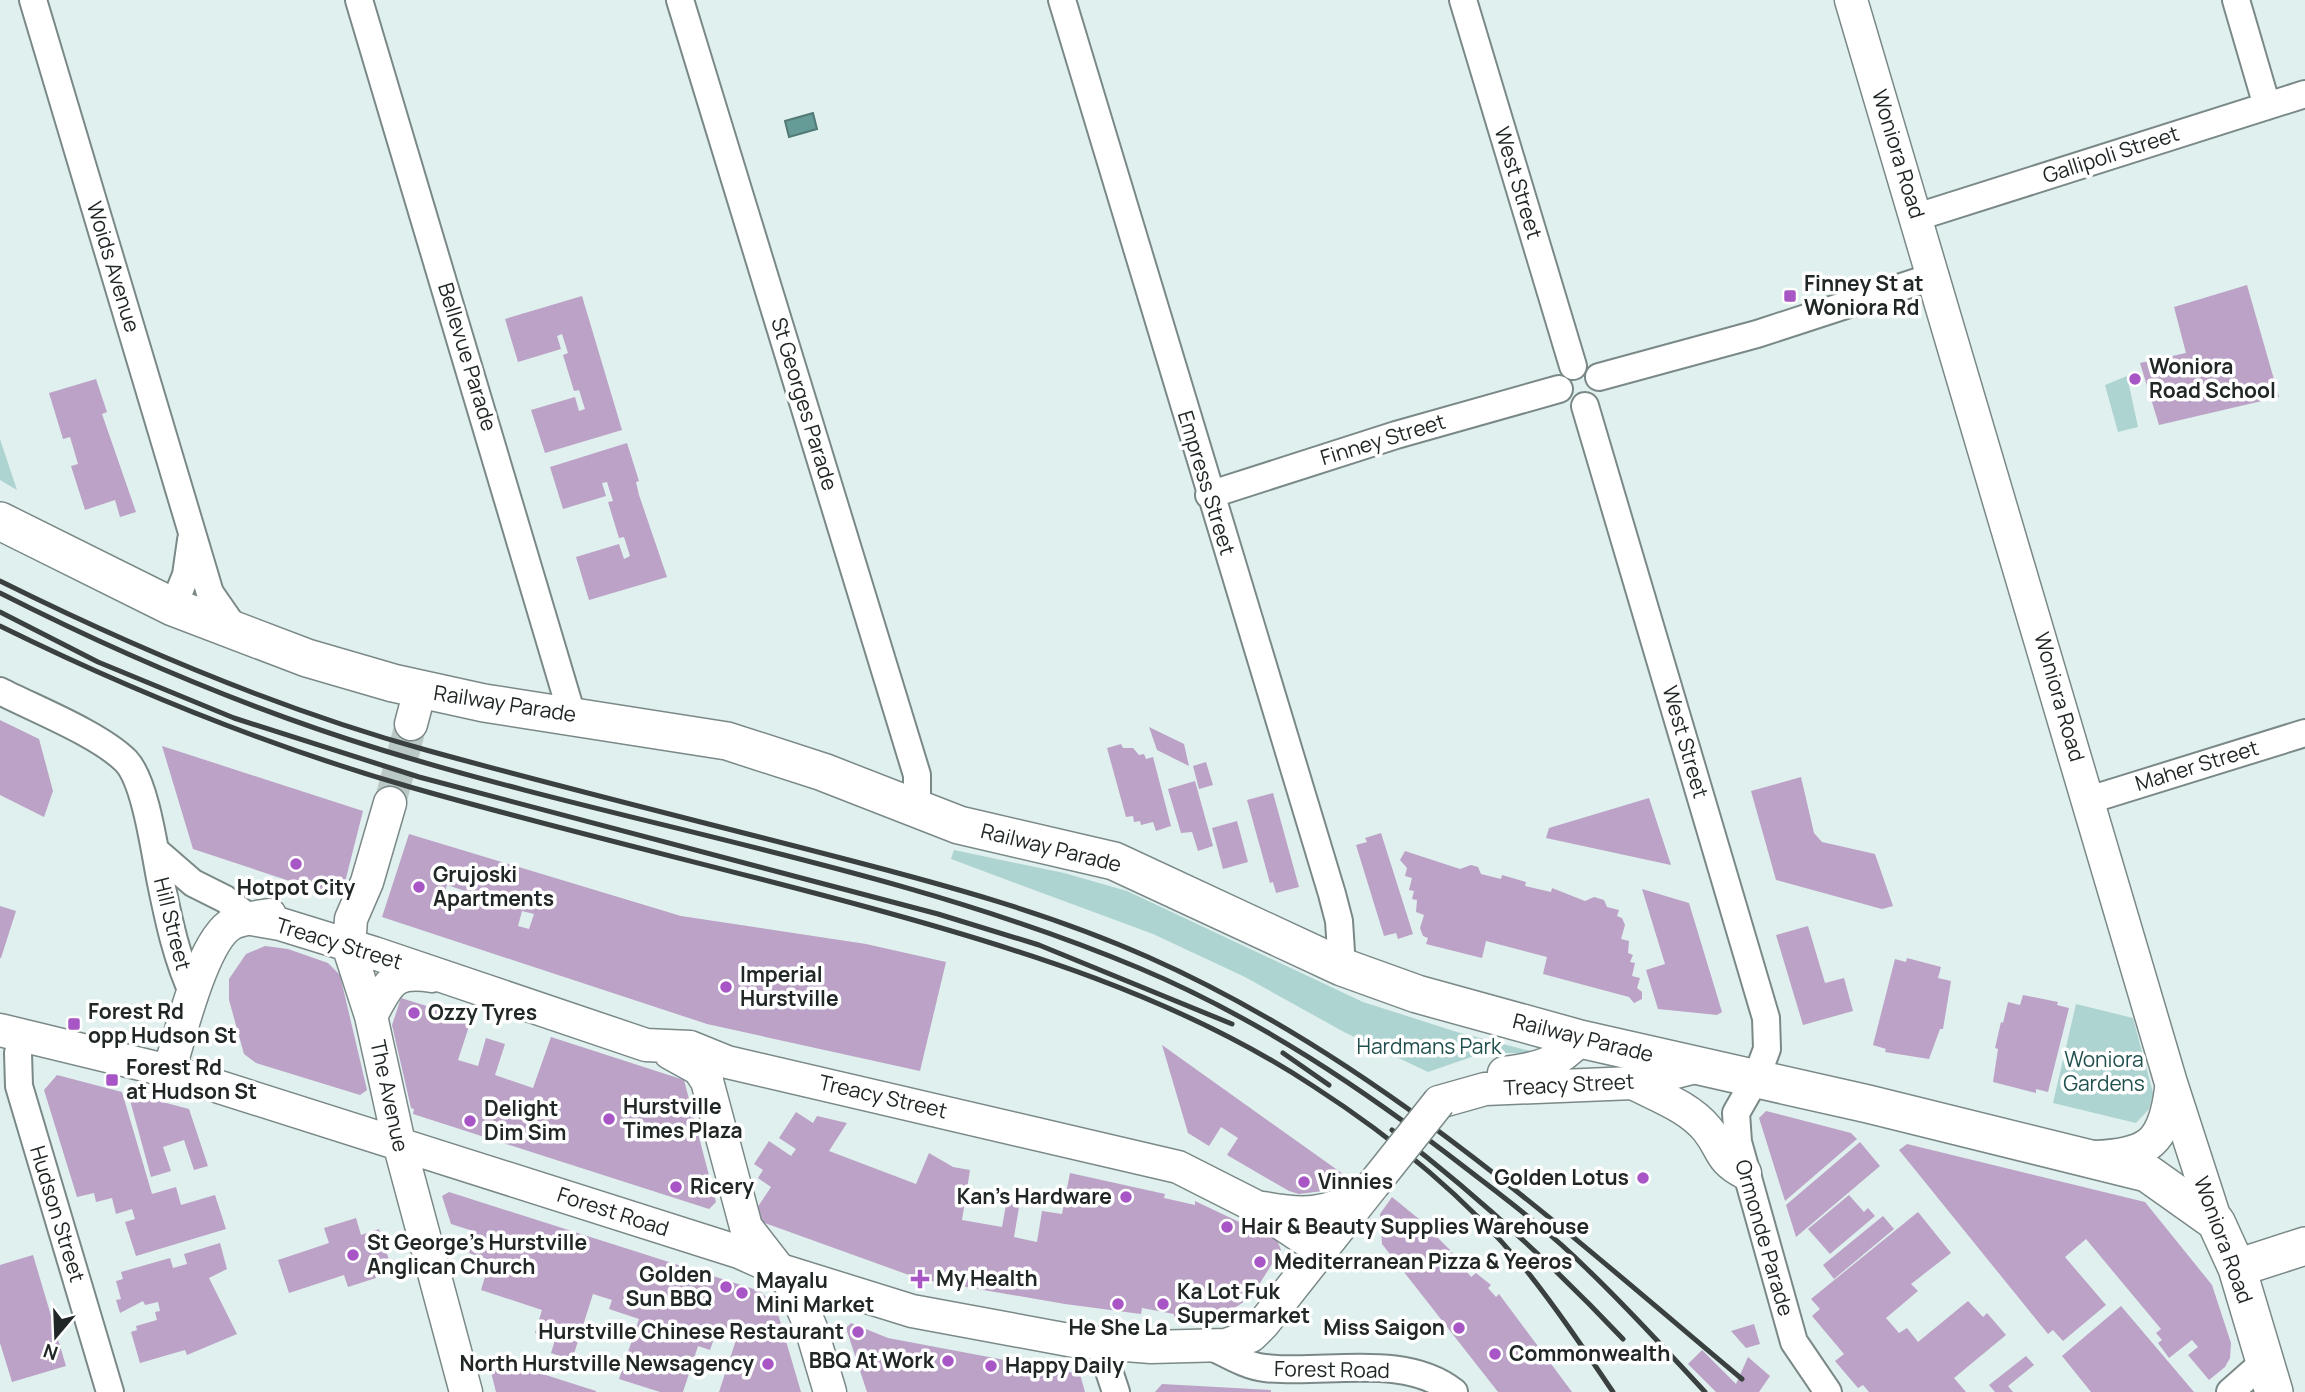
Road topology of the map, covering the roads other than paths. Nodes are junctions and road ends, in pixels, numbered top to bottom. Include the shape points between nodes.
1 (33, 0) edge
2 (359, 0) edge
3 (680, 0) edge
4 (1062, 0) edge
5 (1463, 0) edge
6 (1851, 0) edge
7 (2236, 0) edge
8 (2305, 94) edge
9 (2267, 106) junction
10 (1917, 217) junction
11 (1935, 276) junction
12 (1573, 366) junction
13 (1599, 377) junction
14 (1559, 389) junction
15 (1585, 406) junction
16 (1209, 495) junction
17 (0, 521) edge
18 (192, 535) junction
19 (173, 607) junction
20 (239, 634) junction
21 (420, 690) junction
22 (0, 691) edge
23 (572, 715) junction
24 (411, 724) tunnel mouth
25 (2305, 733) edge
26 (2089, 800) junction
27 (390, 803) tunnel mouth
28 (917, 809) junction
29 (156, 850) junction
30 (367, 882) junction
31 (210, 892) junction
32 (251, 919) junction
33 (169, 920) junction
34 (349, 948) junction
35 (1342, 967) junction
36 (438, 976) junction
37 (190, 1006) junction
38 (371, 1016) junction
39 (8, 1030) edge
40 (1580, 1039) junction
41 (646, 1045) junction
42 (117, 1058) junction
43 (1699, 1066) junction
44 (169, 1071) junction
45 (1756, 1078) junction
46 (1633, 1083) junction
47 (2171, 1083) junction
48 (1439, 1102) junction
49 (398, 1143) junction
50 (2086, 1158) junction
51 (1745, 1173) junction
52 (1373, 1185) junction
53 (1255, 1206) junction
54 (2216, 1222) junction
55 (2305, 1246) edge
56 (1321, 1250) junction
57 (2236, 1268) junction
58 (777, 1269) junction
59 (1100, 1344) junction
60 (1210, 1346) junction
61 (2269, 1377) edge
62 (110, 1392) edge
63 (466, 1392) edge
64 (830, 1392) edge
65 (1116, 1392) edge
66 (1454, 1392) edge
67 (1828, 1392) edge
68 (2230, 1392) edge

1 - 18 street, Woids Avenue
2 - 23 street, Bellevue Parade
3 - 28 street, St Georges Parade via 917,775
4 - 16 street, Empress Street
5 - 12 street, West Street
6 - 10 street, Woniora Road
7 - 9 street
8 - 9 street, Gallipoli Street
9 - 10 street, Gallipoli Street
10 - 11 street, Woniora Road
11 - 13 street via 1757,334
11 - 26 street, Woniora Road
12 - 13 street via 1589,367
12 - 14 street via 1561,375
13 - 15 street via 1600,392
14 - 15 street via 1569,404
14 - 16 street, Finney Street
15 - 45 street, West Street via 1761,999 1767,1049
16 - 35 street, Empress Street via 1332,894 1342,941
17 - 19 main road, Railway Parade
18 - 19 street, Woids Avenue via 186,575
18 - 20 street, Woids Avenue via 210,593
19 - 20 main road, Railway Parade
20 - 21 main road, Railway Parade
21 - 23 main road, Railway Parade
21 - 24 street
22 - 29 street, Hill Street via 105,746 128,763
23 - 28 main road, Railway Parade via 727,741
25 - 26 street, Maher Street
26 - 47 street, Woniora Road
27 - 30 street, The Avenue
28 - 35 main road, Railway Parade via 999,836 1114,862
29 - 31 street, Hill Street via 177,871
29 - 33 street, Hill Street
30 - 32 street via 347,909 331,918 310,919 284,912
30 - 34 street, The Avenue via 351,919
30 - 36 street via 367,919 377,936
31 - 32 street, Hill Street
31 - 33 street via 186,900
32 - 34 street, Treacy Street
32 - 37 street, Hill Street via 218,935
33 - 37 street, Hill Street
34 - 36 street, Treacy Street
34 - 38 street, The Avenue
35 - 40 main road, Railway Parade via 1417,994
36 - 38 street via 408,973 397,978
36 - 41 street, Treacy Street
37 - 42 street via 157,1043
37 - 44 street, Hill Street
38 - 49 street, The Avenue
39 - 42 street, Forest Road
39 - 62 street, Hudson Street via 18,1053 19,1086
40 - 43 main road, Railway Parade
40 - 48 street, Treacy Street via 1549,1065 1468,1078
41 - 53 street, Treacy Street via 690,1047 727,1062 1157,1160
41 - 58 street via 686,1059 707,1081 742,1217 753,1240
42 - 44 street, Forest Road
43 - 45 main road, Railway Parade
43 - 46 street, Treacy Street
44 - 49 street, Forest Road
45 - 50 main road, Railway Parade
45 - 51 street, Ormonde Parade via 1736,1113
46 - 48 street, Treacy Street via 1485,1089
46 - 51 street via 1685,1110 1706,1128 1725,1162
47 - 50 street via 2165,1120 2155,1141 2133,1153
47 - 54 street, Woniora Road
48 - 52 street, Treacy Street, bridge
49 - 58 street, Forest Road via 739,1252
49 - 63 street, The Avenue
50 - 54 main road, Railway Parade via 2147,1172
51 - 67 street, Ormonde Parade via 1794,1342
52 - 53 street via 1323,1212 1292,1213
52 - 56 street, Treacy Street
53 - 56 street, Treacy Street
54 - 57 main road, Woniora Road
55 - 57 main road
56 - 60 street, Forest Road via 1251,1336
57 - 61 main road, Woniora Road
58 - 59 street, Forest Road via 912,1311
58 - 64 street via 804,1307
59 - 60 street, Forest Road
59 - 65 street
60 - 66 street, Forest Road via 1264,1368 1405,1372 1440,1382
61 - 68 street

